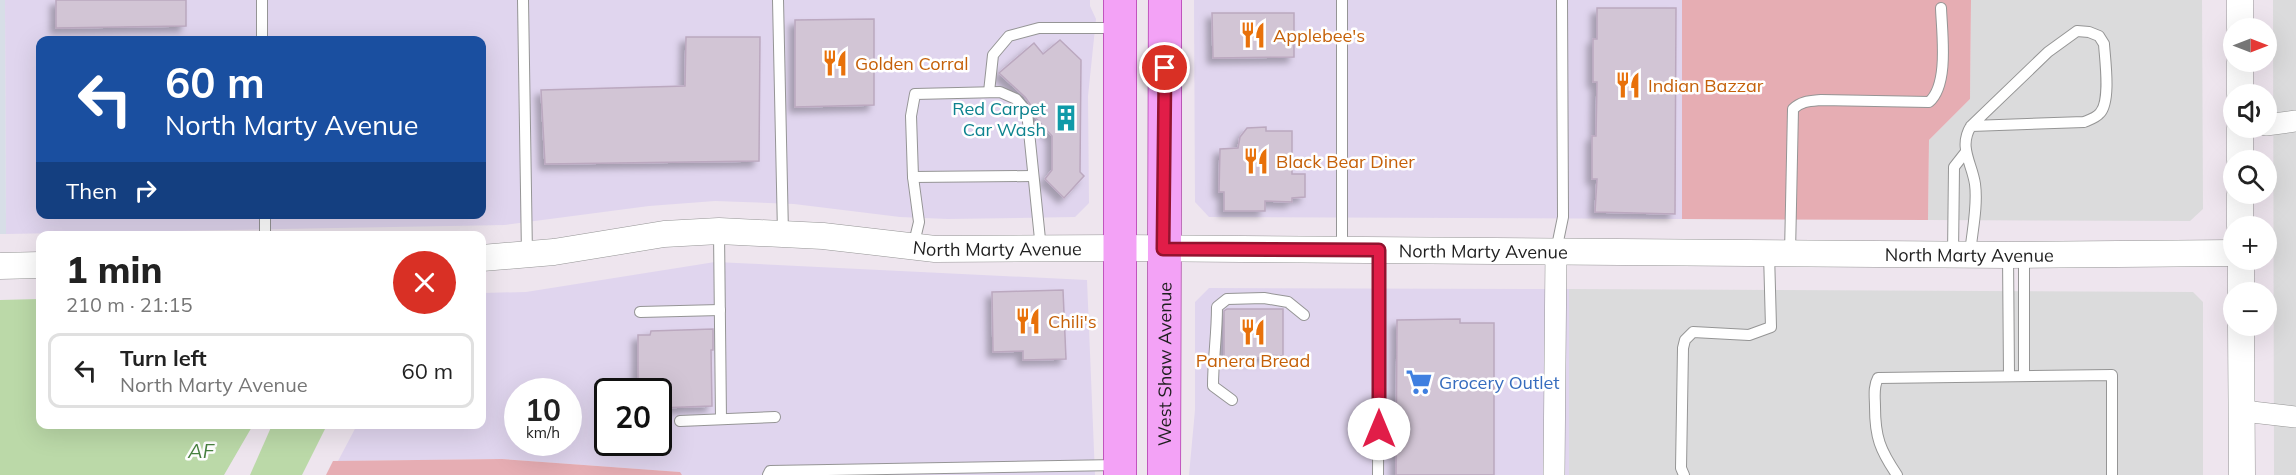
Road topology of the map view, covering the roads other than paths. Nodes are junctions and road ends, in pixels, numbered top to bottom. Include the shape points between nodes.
1 (262, 0) edge
2 (523, 0) edge
3 (778, 0) edge
4 (1165, 0) edge
5 (1342, 0) edge
6 (1562, 0) edge
7 (2240, 0) edge
8 (1941, 8) dead end
9 (1120, 14) edge
10 (2240, 18) edge
11 (262, 36) edge
12 (988, 92) junction
13 (2296, 121) edge
14 (2277, 124) edge
15 (1971, 126) junction
16 (1965, 153) junction
17 (1032, 176) junction
18 (913, 177) junction
19 (719, 231) junction
20 (783, 234) junction
21 (913, 248) junction
22 (1120, 248) junction
23 (1041, 249) junction
24 (1163, 249) junction
25 (1342, 250) junction
26 (1379, 250) junction
27 (1556, 251) junction
28 (1780, 253) junction
29 (2223, 253) edge
30 (1962, 254) junction
31 (2016, 254) junction
32 (528, 255) junction
33 (486, 258) edge
34 (36, 265) edge
35 (0, 266) edge
36 (720, 310) junction
37 (640, 312) dead end
38 (1304, 315) dead end
39 (2241, 336) edge
40 (2009, 375) junction
41 (2024, 375) junction
42 (1233, 400) dead end
43 (2243, 411) junction
44 (775, 417) dead end
45 (2296, 417) edge
46 (721, 419) junction
47 (680, 420) dead end
48 (1120, 470) edge
49 (949, 471) edge
50 (768, 475) edge
51 (1164, 475) edge
52 (1378, 475) edge
53 (1554, 475) edge
54 (1684, 475) edge
55 (1897, 475) edge
56 (2112, 475) edge
57 (2242, 475) edge

1 - 11 lane
2 - 32 lane
3 - 20 lane
4 - 24 main road, West Shaw Avenue
5 - 25 lane
6 - 27 lane via 1563,218
7 - 10 street
8 - 28 lane via 1942,79 1929,102 1821,100 1806,101 1793,109
9 - 12 lane via 1009,36 993,55
9 - 22 main road
12 - 17 lane via 1016,99 1027,112
12 - 18 lane via 915,94 911,116
13 - 14 street
15 - 15 lane via 2048,52 2077,32 2099,36 2104,44 2106,101 2096,117 2084,122
15 - 16 lane via 1966,134
16 - 30 lane via 1975,184
16 - 30 lane via 1954,167
17 - 18 lane
17 - 23 lane
18 - 21 lane via 919,222
19 - 20 street, North Marty Avenue
19 - 32 street, North Marty Avenue via 664,234
19 - 36 lane
20 - 21 street, North Marty Avenue
21 - 23 street, North Marty Avenue
22 - 23 street, North Marty Avenue
22 - 24 street, North Marty Avenue
22 - 48 main road
24 - 25 street, North Marty Avenue
24 - 51 main road, West Shaw Avenue
25 - 26 street, North Marty Avenue
26 - 27 street, North Marty Avenue
26 - 52 lane
27 - 28 street, North Marty Avenue
27 - 53 street
28 - 30 street, North Marty Avenue
28 - 54 lane via 1771,327 1749,335 1693,332 1685,340 1681,468
29 - 31 street, North Marty Avenue
30 - 31 street, North Marty Avenue
31 - 40 lane
31 - 41 lane
32 - 33 street, North Marty Avenue
34 - 35 street
36 - 37 lane
36 - 46 lane
38 - 42 lane via 1288,302 1264,298 1227,299 1217,307 1213,386
39 - 43 street
40 - 41 lane
40 - 55 lane via 1878,378 1876,435
41 - 56 lane via 2112,375
43 - 45 street
43 - 57 street
44 - 46 lane
46 - 47 lane
48 - 49 lane
49 - 50 lane via 770,471

